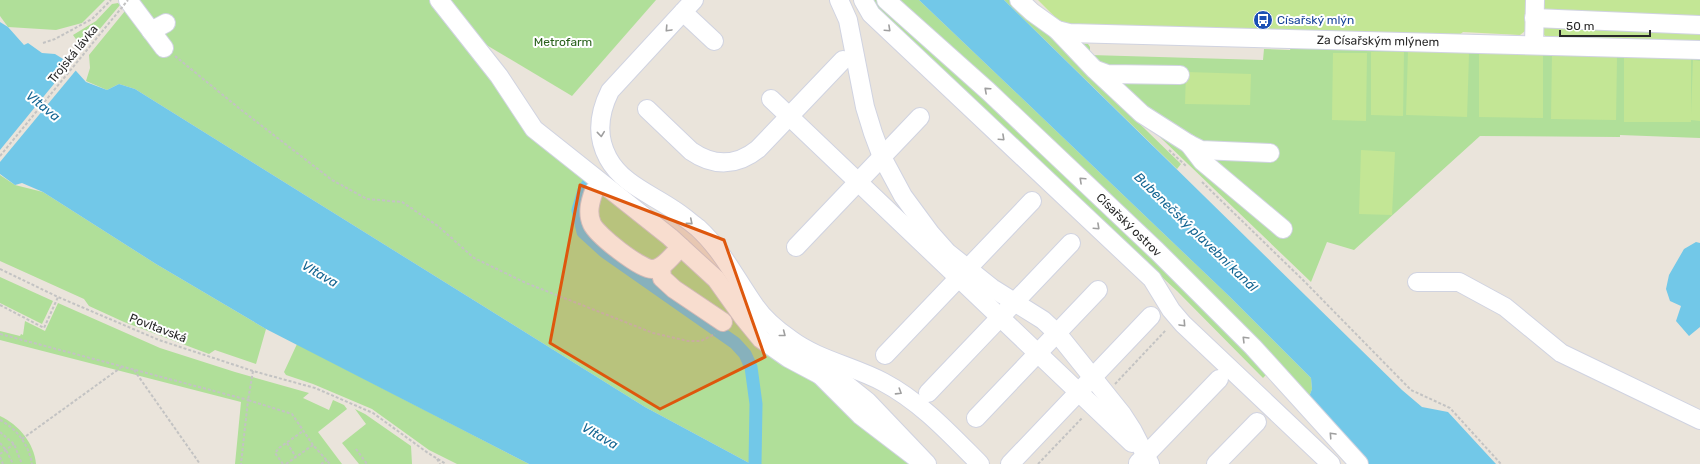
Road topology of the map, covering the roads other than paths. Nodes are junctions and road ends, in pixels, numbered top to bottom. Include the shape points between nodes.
1 (128, 0) edge
2 (439, 0) edge
3 (839, 0) edge
4 (863, 0) edge
5 (886, 0) edge
6 (1019, 0) edge
7 (1535, 0) edge
8 (689, 6) edge
9 (1534, 18) junction
10 (1700, 25) edge
11 (1057, 30) junction
12 (714, 41) dead end
13 (1534, 45) junction
14 (164, 48) road end
15 (1700, 50) edge
16 (843, 60) dead end
17 (1095, 70) junction
18 (1180, 75) dead end
19 (771, 99) dead end
20 (647, 109) dead end
21 (789, 116) junction
22 (920, 117) dead end
23 (1189, 144) junction
24 (1270, 153) dead end
25 (882, 157) junction
26 (858, 182) junction
27 (594, 191) dead end
28 (1032, 201) dead end
29 (1284, 229) dead end
30 (1071, 244) dead end
31 (681, 247) junction
32 (796, 247) dead end
33 (661, 267) junction
34 (963, 273) junction
35 (1417, 282) dead end
36 (1098, 290) dead end
37 (1015, 302) junction
38 (1151, 316) dead end
39 (1001, 317) junction
40 (723, 322) dead end
41 (1057, 333) junction
42 (1038, 352) junction
43 (885, 355) dead end
44 (1093, 377) junction
45 (1219, 379) dead end
46 (1079, 392) junction
47 (928, 393) dead end
48 (976, 418) dead end
49 (1700, 420) edge
50 (1257, 422) dead end
51 (1147, 462) edge
52 (925, 464) edge
53 (980, 464) edge
54 (1010, 464) edge
55 (1216, 464) edge
56 (1331, 464) edge
57 (1358, 464) edge

1 - 14 street via 158,27
2 - 31 street via 498,76 534,129
3 - 25 street via 848,20 865,107
4 -> 56 street, Císařský ostrov via 871,14 1152,279 1171,310 1202,349
57 -> 5 street, Císařský ostrov via 1253,347 1157,251 988,91
6 - 11 street
7 - 9 street
8 - 12 street
8 -> 53 street via 617,83 606,101 600,121 600,132 604,150 613,166 626,180 673,209 699,230 720,252 755,307 778,330 805,348 900,391 928,412
9 - 10 street
9 - 13 street
11 - 13 street, Za Císařským mlýnem via 1069,33
11 - 17 street
13 - 15 street, Za Císařským mlýnem
16 - 21 street
17 - 18 street via 1107,74
17 - 23 street via 1142,114
19 - 21 street
20 - 21 street via 691,151 699,157 717,163 735,162 751,155
21 - 26 street
22 - 25 street
23 - 24 street via 1201,150
23 - 29 street via 1202,161
25 - 26 street
25 - 34 street via 903,196
26 - 32 street
26 - 34 street
27 - 33 street via 589,207 591,223 599,234 636,262 652,269
28 - 34 street
30 - 37 street
31 - 33 street
31 - 52 street via 716,279 761,339 788,358 820,375 860,415
33 - 40 street via 662,278 674,289
34 - 37 street
34 - 39 street
34 - 43 street
35 - 49 street via 1459,282 1505,307 1561,353
36 - 41 street
37 - 39 street
37 - 41 street via 1043,320
38 - 44 street
39 - 42 street
39 - 47 street
41 - 42 street
41 - 44 street
42 - 46 street
42 - 48 street
44 - 46 street
44 - 51 street via 1133,431
45 - 51 street
46 - 51 street
46 - 54 street
50 - 55 street

